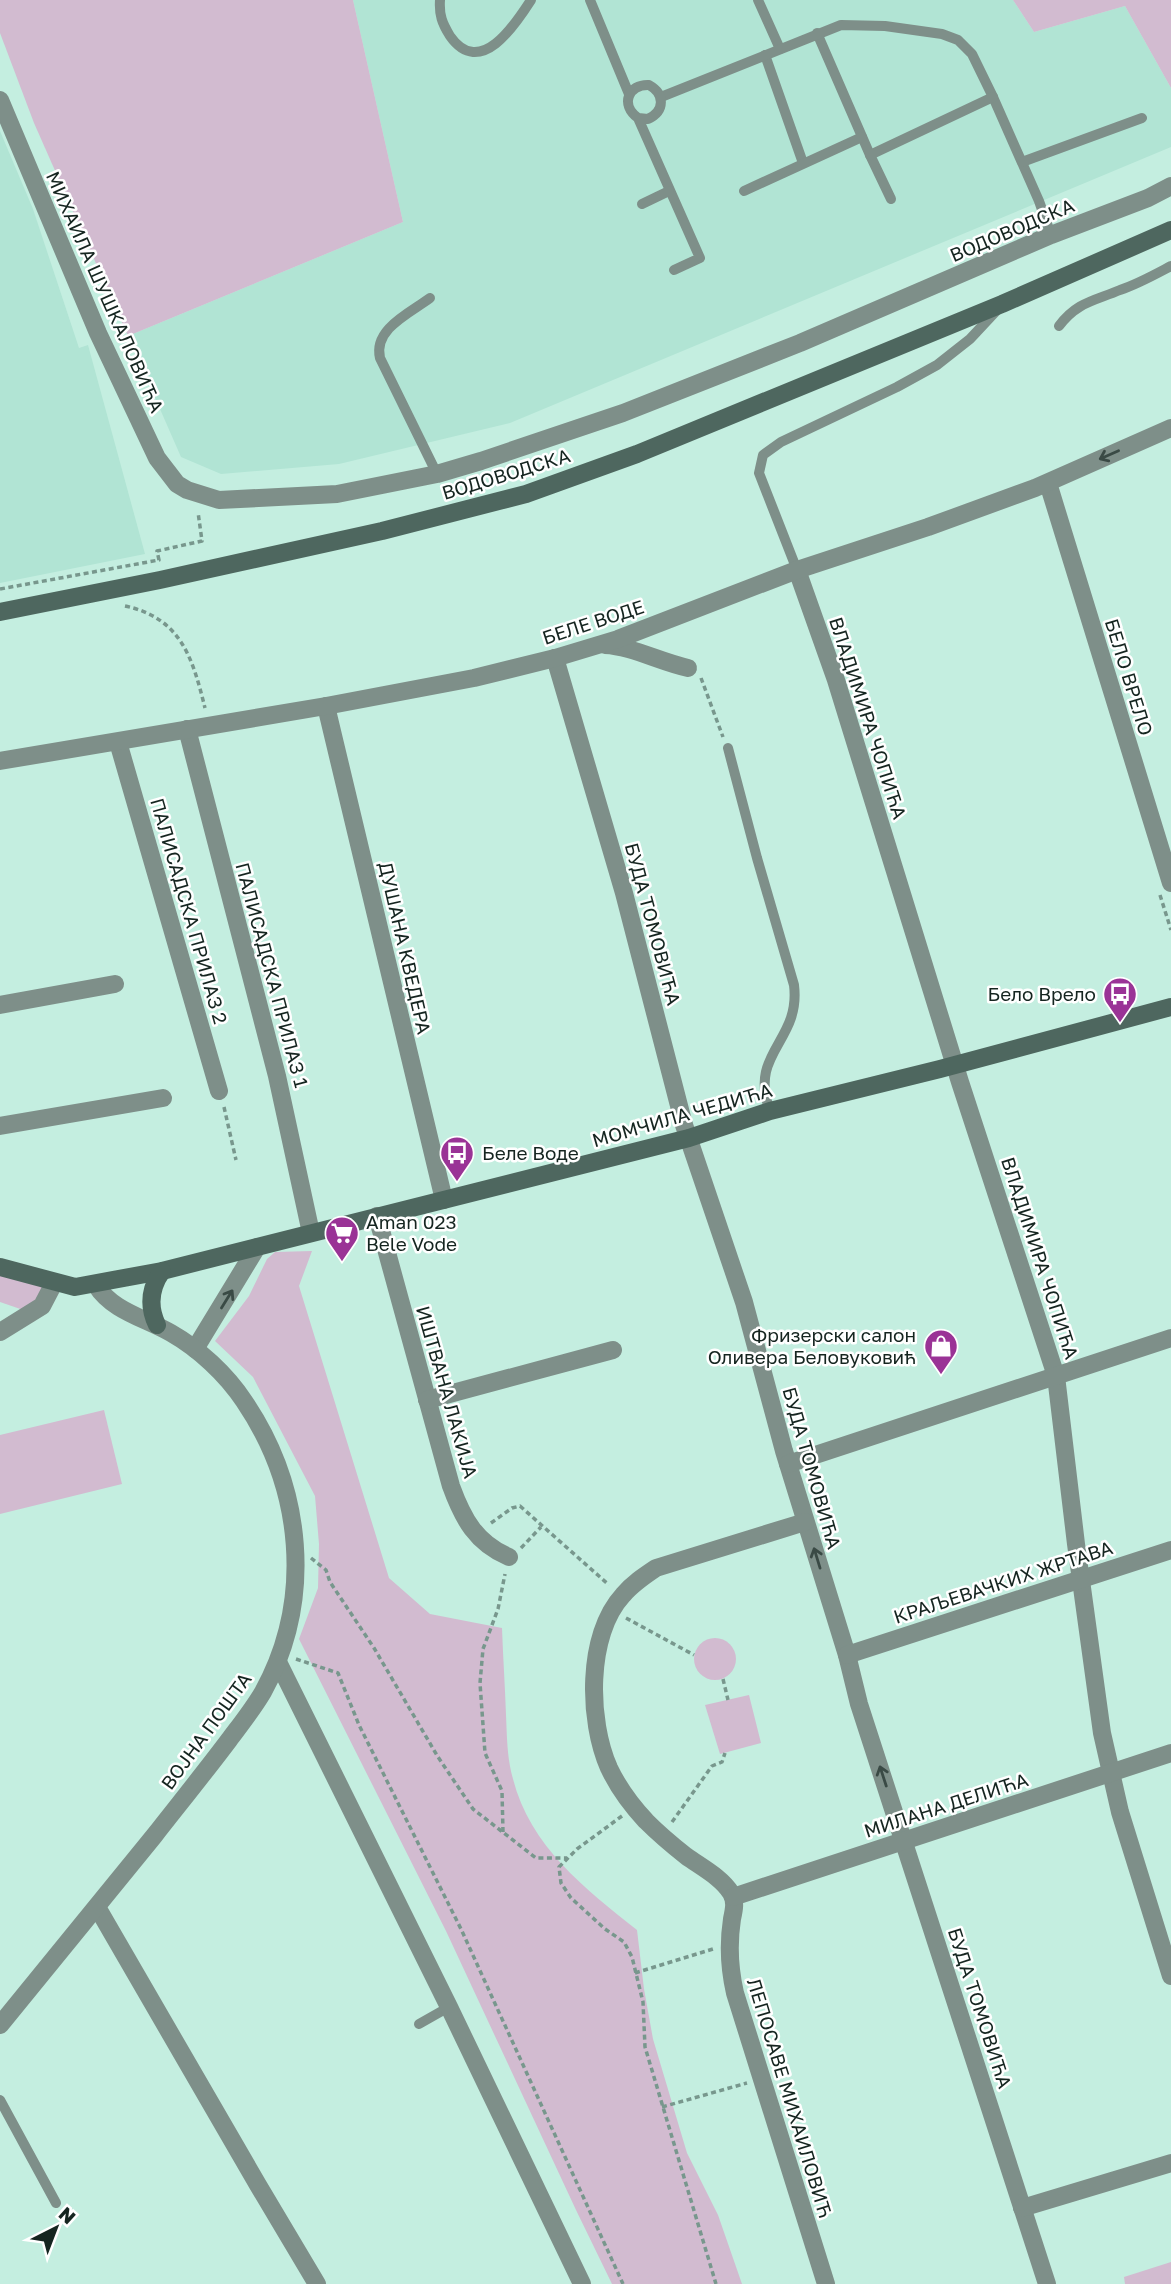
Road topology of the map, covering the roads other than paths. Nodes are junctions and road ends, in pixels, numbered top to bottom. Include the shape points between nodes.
1 (440, 0) edge
2 (531, 0) edge
3 (590, 0) edge
4 (758, 0) edge
5 (817, 33) junction
6 (780, 49) junction
7 (765, 55) junction
8 (629, 94) junction
9 (661, 97) junction
10 (993, 97) junction
11 (0, 100) edge
12 (638, 118) junction
13 (1142, 118) dead end
14 (862, 137) junction
15 (870, 155) junction
16 (1022, 162) junction
17 (803, 163) junction
18 (1171, 186) edge
19 (669, 191) junction
20 (744, 191) dead end
21 (891, 199) dead end
22 (642, 204) dead end
23 (1171, 230) edge
24 (1051, 235) junction
25 (1171, 266) edge
26 (674, 270) dead end
27 (430, 298) dead end
28 (1002, 304) junction
29 (1059, 326) dead end
30 (1171, 428) edge
31 (437, 474) junction
32 (1048, 483) junction
33 (187, 490) joint
34 (797, 570) junction
35 (0, 612) edge
36 (598, 645) junction
37 (555, 657) junction
38 (688, 668) road end
39 (326, 706) junction
40 (187, 729) junction
41 (118, 741) junction
42 (728, 748) road end
43 (0, 761) edge
44 (1171, 883) edge
45 (115, 984) dead end
46 (0, 1005) edge
47 (1171, 1007) edge
48 (955, 1065) junction
49 (163, 1098) dead end
50 (222, 1100) road end
51 (770, 1111) junction
52 (0, 1126) edge
53 (690, 1138) junction
54 (444, 1200) junction
55 (376, 1216) junction
56 (311, 1233) junction
57 (257, 1247) junction
58 (0, 1267) edge
59 (162, 1271) junction
60 (54, 1283) junction
61 (96, 1285) junction
62 (157, 1325) junction
63 (0, 1332) edge
64 (1171, 1339) edge
65 (195, 1349) junction
66 (613, 1350) dead end
67 (1056, 1376) junction
68 (427, 1400) junction
69 (788, 1464) junction
70 (805, 1521) junction
71 (1171, 1550) edge
72 (509, 1557) road end
73 (1081, 1579) junction
74 (847, 1655) junction
75 (279, 1658) junction
76 (1171, 1753) edge
77 (1110, 1773) junction
78 (904, 1841) junction
79 (733, 1897) junction
80 (97, 1907) junction
81 (1168, 1957) edge
82 (1171, 1976) edge
83 (449, 2007) junction
84 (419, 2024) dead end
85 (0, 2025) edge
86 (0, 2100) edge
87 (1171, 2162) edge
88 (56, 2203) dead end
89 (1022, 2208) junction
90 (317, 2284) edge
91 (582, 2284) edge
92 (826, 2284) edge
93 (1047, 2284) edge

1 - 2 lane via 439,15 454,41 477,52 503,39
3 - 8 lane
4 - 6 lane
5 - 6 lane
5 - 10 lane via 841,24 942,34 958,40 972,54
5 - 14 lane
6 - 7 lane
7 - 9 lane
7 - 17 lane
8 - 9 lane via 638,86 649,85
8 - 12 lane via 629,110
9 - 12 lane via 658,113
10 - 15 lane
10 - 16 lane
11 - 33 street, МИХАИЛА ШУШКАЛОВИЋА via 98,333 157,458 170,478
12 - 19 lane
13 - 16 lane
14 - 15 lane
14 - 17 lane
15 - 21 lane
16 - 24 lane
17 - 20 lane
18 - 24 street, ВОДОВОДСКА
19 - 22 lane
19 - 26 lane via 701,258
23 - 28 street, ВОДОВОДСКА
24 - 31 street, ВОДОВОДСКА via 623,413
25 - 29 lane via 1083,303
27 - 31 lane via 389,328 377,349
28 - 34 lane, ВОДОВОДСКА via 937,365 763,455 759,473
28 - 35 street, ВОДОВОДСКА via 638,454 526,494 382,531
30 -> 32 street, БЕЛЕ ВОДЕ
31 - 33 street, ВОДОВОДСКА via 337,495 219,500
32 - 34 street, БЕЛЕ ВОДЕ
32 - 44 street, БЕЛО ВРЕЛО
34 - 36 street, БЕЛЕ ВОДЕ
34 - 48 street, ВЛАДИМИРА ЧОПИЋА
36 - 37 street, БЕЛЕ ВОДЕ
36 - 38 street via 620,645
37 - 39 street, БЕЛЕ ВОДЕ via 474,678
37 - 53 street, БУДА ТОМОВИЋА
39 - 40 street, БЕЛЕ ВОДЕ
39 - 54 street, ДУШАНА КВЕДЕРА
40 - 41 street, БЕЛЕ ВОДЕ
40 - 56 street, ПАЛИСАДСКА ПРИЛАЗ 1 via 274,1063
41 - 43 street, БЕЛЕ ВОДЕ
41 - 50 street, ПАЛИСАДСКА ПРИЛАЗ 2
42 - 51 lane via 796,997 791,1024 765,1069
45 - 46 street
47 - 48 street, МОМЧИЛА ЧЕДИЋА
48 - 51 street, МОМЧИЛА ЧЕДИЋА
48 - 67 street, ВЛАДИМИРА ЧОПИЋА
49 - 52 street
51 - 53 street, МОМЧИЛА ЧЕДИЋА
53 - 54 street, МОМЧИЛА ЧЕДИЋА
53 - 69 street, БУДА ТОМОВИЋА via 744,1303
54 - 55 street, МОМЧИЛА ЧЕДИЋА
55 - 56 street, МОМЧИЛА ЧЕДИЋА
55 - 68 street, ИШТВАНА ЛАКИЈА
56 - 57 street, МОМЧИЛА ЧЕДИЋА
57 - 59 street, МОМЧИЛА ЧЕДИЋА
65 -> 57 street
58 - 60 street, МОМЧИЛА ЧЕДИЋА
59 - 61 street, МОМЧИЛА ЧЕДИЋА
59 - 62 street via 151,1297
60 - 61 street, МОМЧИЛА ЧЕДИЋА
60 - 63 street via 42,1306
61 - 62 street, ВОЈНА ПОШТА via 117,1307
62 - 65 street, ВОЈНА ПОШТА
64 - 67 street
65 - 75 street, ВОЈНА ПОШТА via 242,1398 265,1433 282,1476 294,1523 295,1575 292,1611
66 - 68 street
67 - 69 street
67 - 73 street, ВЛАДИМИРА ЧОПИЋА
68 - 72 street, ИШТВАНА ЛАКИЈА via 461,1514 476,1536
69 - 70 street, БУДА ТОМОВИЋА
74 -> 70 street, БУДА ТОМОВИЋА
70 - 79 street via 656,1568 622,1595 606,1623 598,1651 594,1681 597,1725 609,1768 646,1820 666,1825
71 - 73 street, КРАЉЕВАЧКИХ ЖРТАВА
73 - 74 street, КРАЉЕВАЧКИХ ЖРТАВА
73 - 77 street, ВЛАДИМИРА ЧОПИЋА
78 -> 74 street, БУДА ТОМОВИЋА
75 - 80 street, ВОЈНА ПОШТА via 248,1714
75 - 83 street
76 - 77 street, МИЛАНА ДЕЛИЋА
77 - 78 street, МИЛАНА ДЕЛИЋА
77 - 81 street, ВЛАДИМИРА ЧОПИЋА
78 - 79 street, МИЛАНА ДЕЛИЋА
78 - 89 street, БУДА ТОМОВИЋА
79 - 92 street, ЛЕПОСАВЕ МИХАИЛОВИЋ via 729,1969
80 - 85 street, ВОЈНА ПОШТА
80 - 90 street
81 - 82 street, ВЛАДИМИРА ЧОПИЋА
83 - 84 lane
83 - 91 street
86 - 88 lane
87 - 89 street
89 - 93 street, БУДА ТОМОВИЋА

